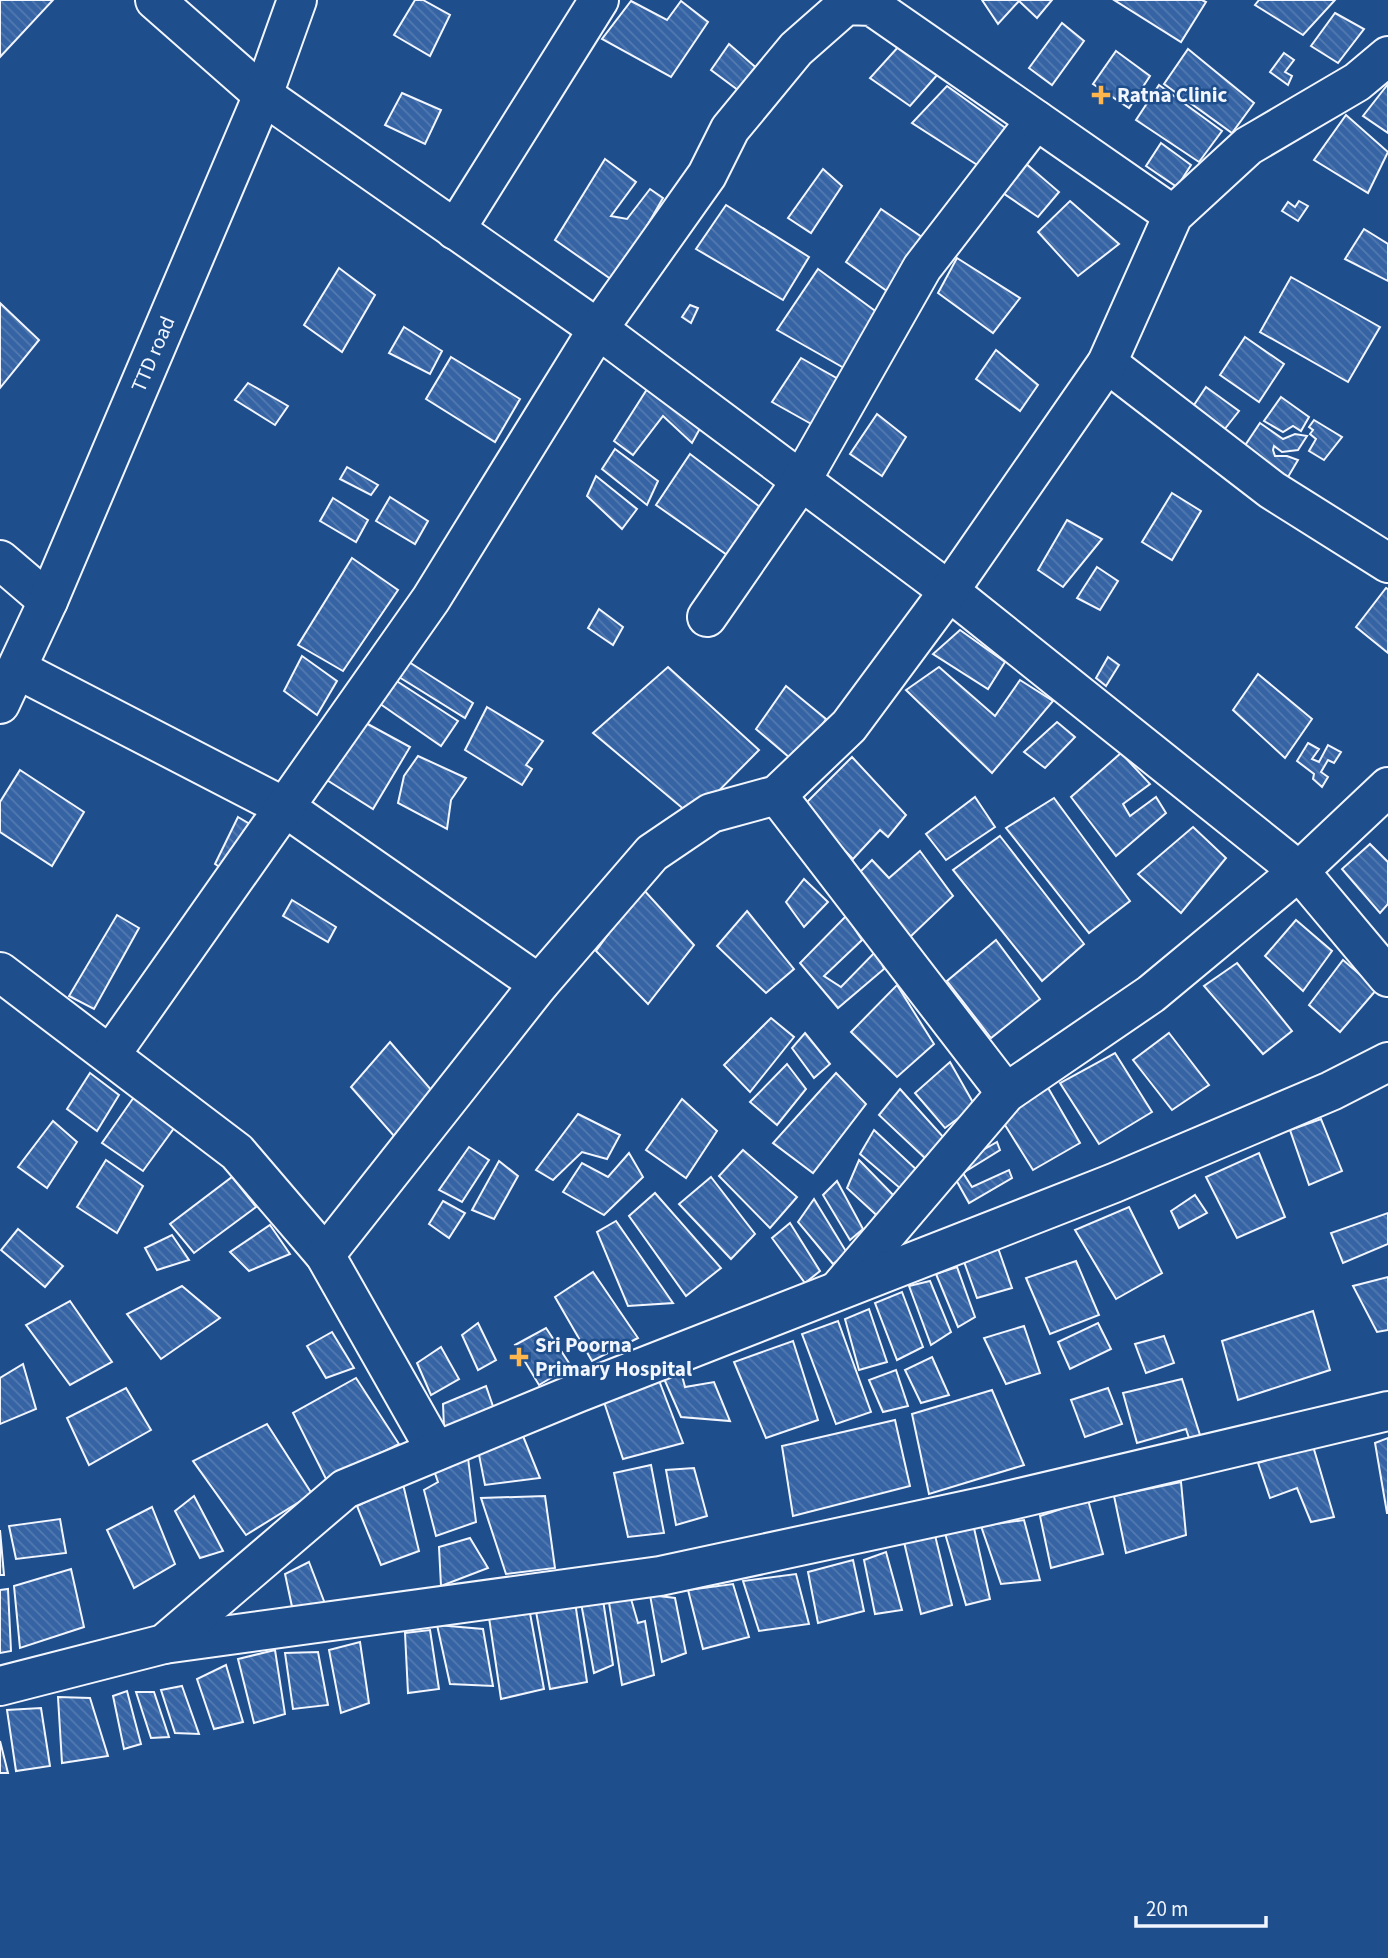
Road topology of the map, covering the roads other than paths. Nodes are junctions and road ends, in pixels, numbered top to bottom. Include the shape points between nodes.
1 (155, 0) edge
2 (297, 0) edge
3 (599, 0) edge
4 (844, 2) edge
5 (1388, 56) edge
6 (263, 95) junction
7 (1036, 120) junction
8 (1173, 215) junction
9 (455, 230) junction
10 (598, 329) junction
11 (1107, 363) junction
12 (802, 481) junction
13 (0, 560) edge
14 (1388, 563) edge
15 (949, 591) junction
16 (48, 601) junction
17 (707, 617) dead end
18 (18, 669) junction
19 (0, 704) edge
20 (1388, 787) edge
21 (777, 795) junction
22 (286, 808) junction
23 (1299, 871) junction
24 (0, 972) edge
25 (1388, 977) edge
26 (539, 984) junction
27 (111, 1054) junction
28 (1388, 1062) edge
29 (1006, 1093) junction
30 (326, 1255) junction
31 (837, 1291) junction
32 (1388, 1410) edge
33 (436, 1451) junction
34 (164, 1644) junction
35 (0, 1686) edge

1 - 6 street
2 - 6 street, TTD road
3 - 9 street
4 - 7 street via 872,6
4 - 10 street via 796,49 730,129 707,175
5 - 8 street via 1357,82 1248,146
6 - 9 street
6 - 16 street, TTD road
7 - 8 street
7 - 12 street via 922,268
8 - 11 street
9 - 10 street
10 - 12 street
10 - 22 street via 431,599
11 - 14 street via 1272,490
11 - 15 street
12 - 15 street
12 - 17 street
13 - 16 street
15 - 21 street via 849,726
15 - 23 street
16 - 18 street, TTD road
18 - 19 street, TTD road
18 - 22 street
20 - 23 street
21 - 26 street via 711,813 652,853
21 - 29 street
22 - 26 street
22 - 27 street
23 - 25 street
23 - 29 street via 1151,994
24 - 27 street
26 - 30 street
27 - 30 street via 237,1152
28 - 31 street via 1331,1091 1114,1183
29 - 31 street
30 - 33 street
31 - 33 street
32 - 34 street via 986,1506 660,1576
33 - 34 street via 345,1489
34 - 35 street

